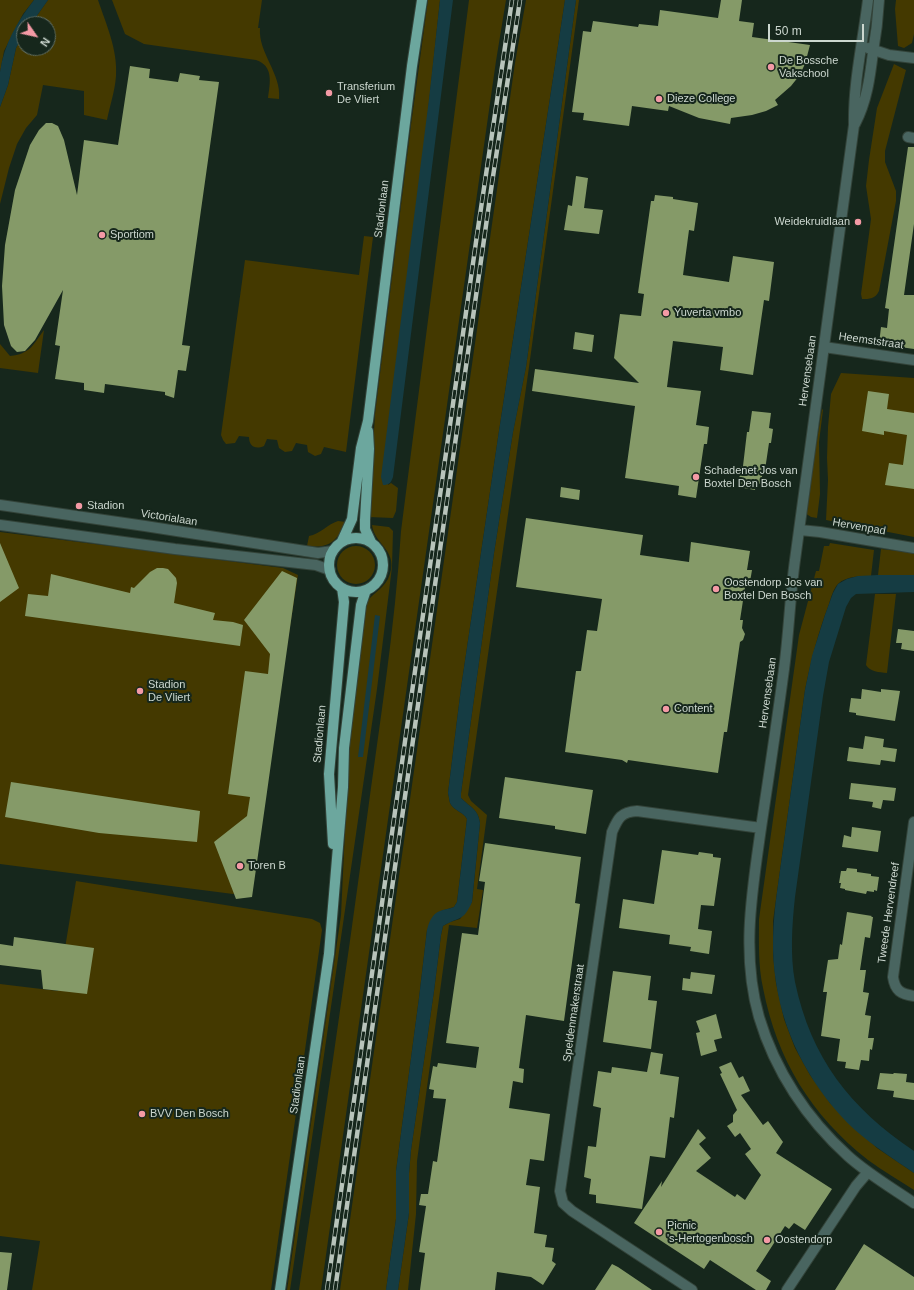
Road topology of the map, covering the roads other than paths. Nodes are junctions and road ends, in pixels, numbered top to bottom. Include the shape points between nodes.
1 (422, 0) edge
2 (868, 0) edge
3 (879, 0) edge
4 (862, 46) junction
5 (874, 51) junction
6 (914, 58) edge
7 (854, 125) junction
8 (824, 347) junction
9 (914, 360) edge
10 (368, 421) junction
11 (0, 505) edge
12 (0, 525) edge
13 (800, 530) junction
14 (342, 541) junction
15 (371, 542) junction
16 (914, 548) edge
17 (333, 551) junction
18 (330, 570) junction
19 (342, 588) junction
20 (366, 590) junction
21 (914, 822) edge
22 (761, 828) junction
23 (912, 858) edge
24 (334, 882) junction
25 (914, 996) edge
26 (868, 1172) junction
27 (914, 1203) edge
28 (280, 1290) edge
29 (692, 1290) edge
30 (787, 1290) edge

1 - 10 main road, Stadionlaan
2 - 4 street, Hervensebaan
3 - 5 street, Hervensebaan
4 - 5 street
4 - 7 street, Hervensebaan
5 - 6 street
5 - 7 street, Hervensebaan via 863,108
7 - 8 street, Hervensebaan
8 - 9 street, Heemststraat
8 - 13 street, Hervensebaan
10 - 14 main road, Stadionlaan via 361,448 352,519
10 - 15 main road, Stadionlaan via 365,529
11 - 17 street, Victorialaan via 318,553
12 - 18 street via 316,565
13 - 16 street, Hervenpad
13 - 22 street, Hervensebaan
14 - 15 main road via 362,538
14 - 17 main road
15 - 20 main road via 377,547 383,563 379,579
17 - 18 main road via 330,557
18 - 19 main road via 334,580
19 - 20 main road via 358,592
19 - 24 main road, Stadionlaan via 344,602 329,774
20 - 24 main road, Stadionlaan via 361,605 348,706
21 - 23 street, Tweede Hervendreef
22 - 26 street, Hervensebaan via 748,940 753,991 759,1017 783,1075 801,1104 849,1158
22 - 29 street, Speldenmakerstraat via 637,810 627,812 616,821 612,832 560,1191 563,1203 572,1211
23 - 25 street, Tweede Hervendreef via 892,977 899,991
24 - 28 main road, Stadionlaan via 329,954
26 - 27 street, Hervensebaan
26 - 30 street

